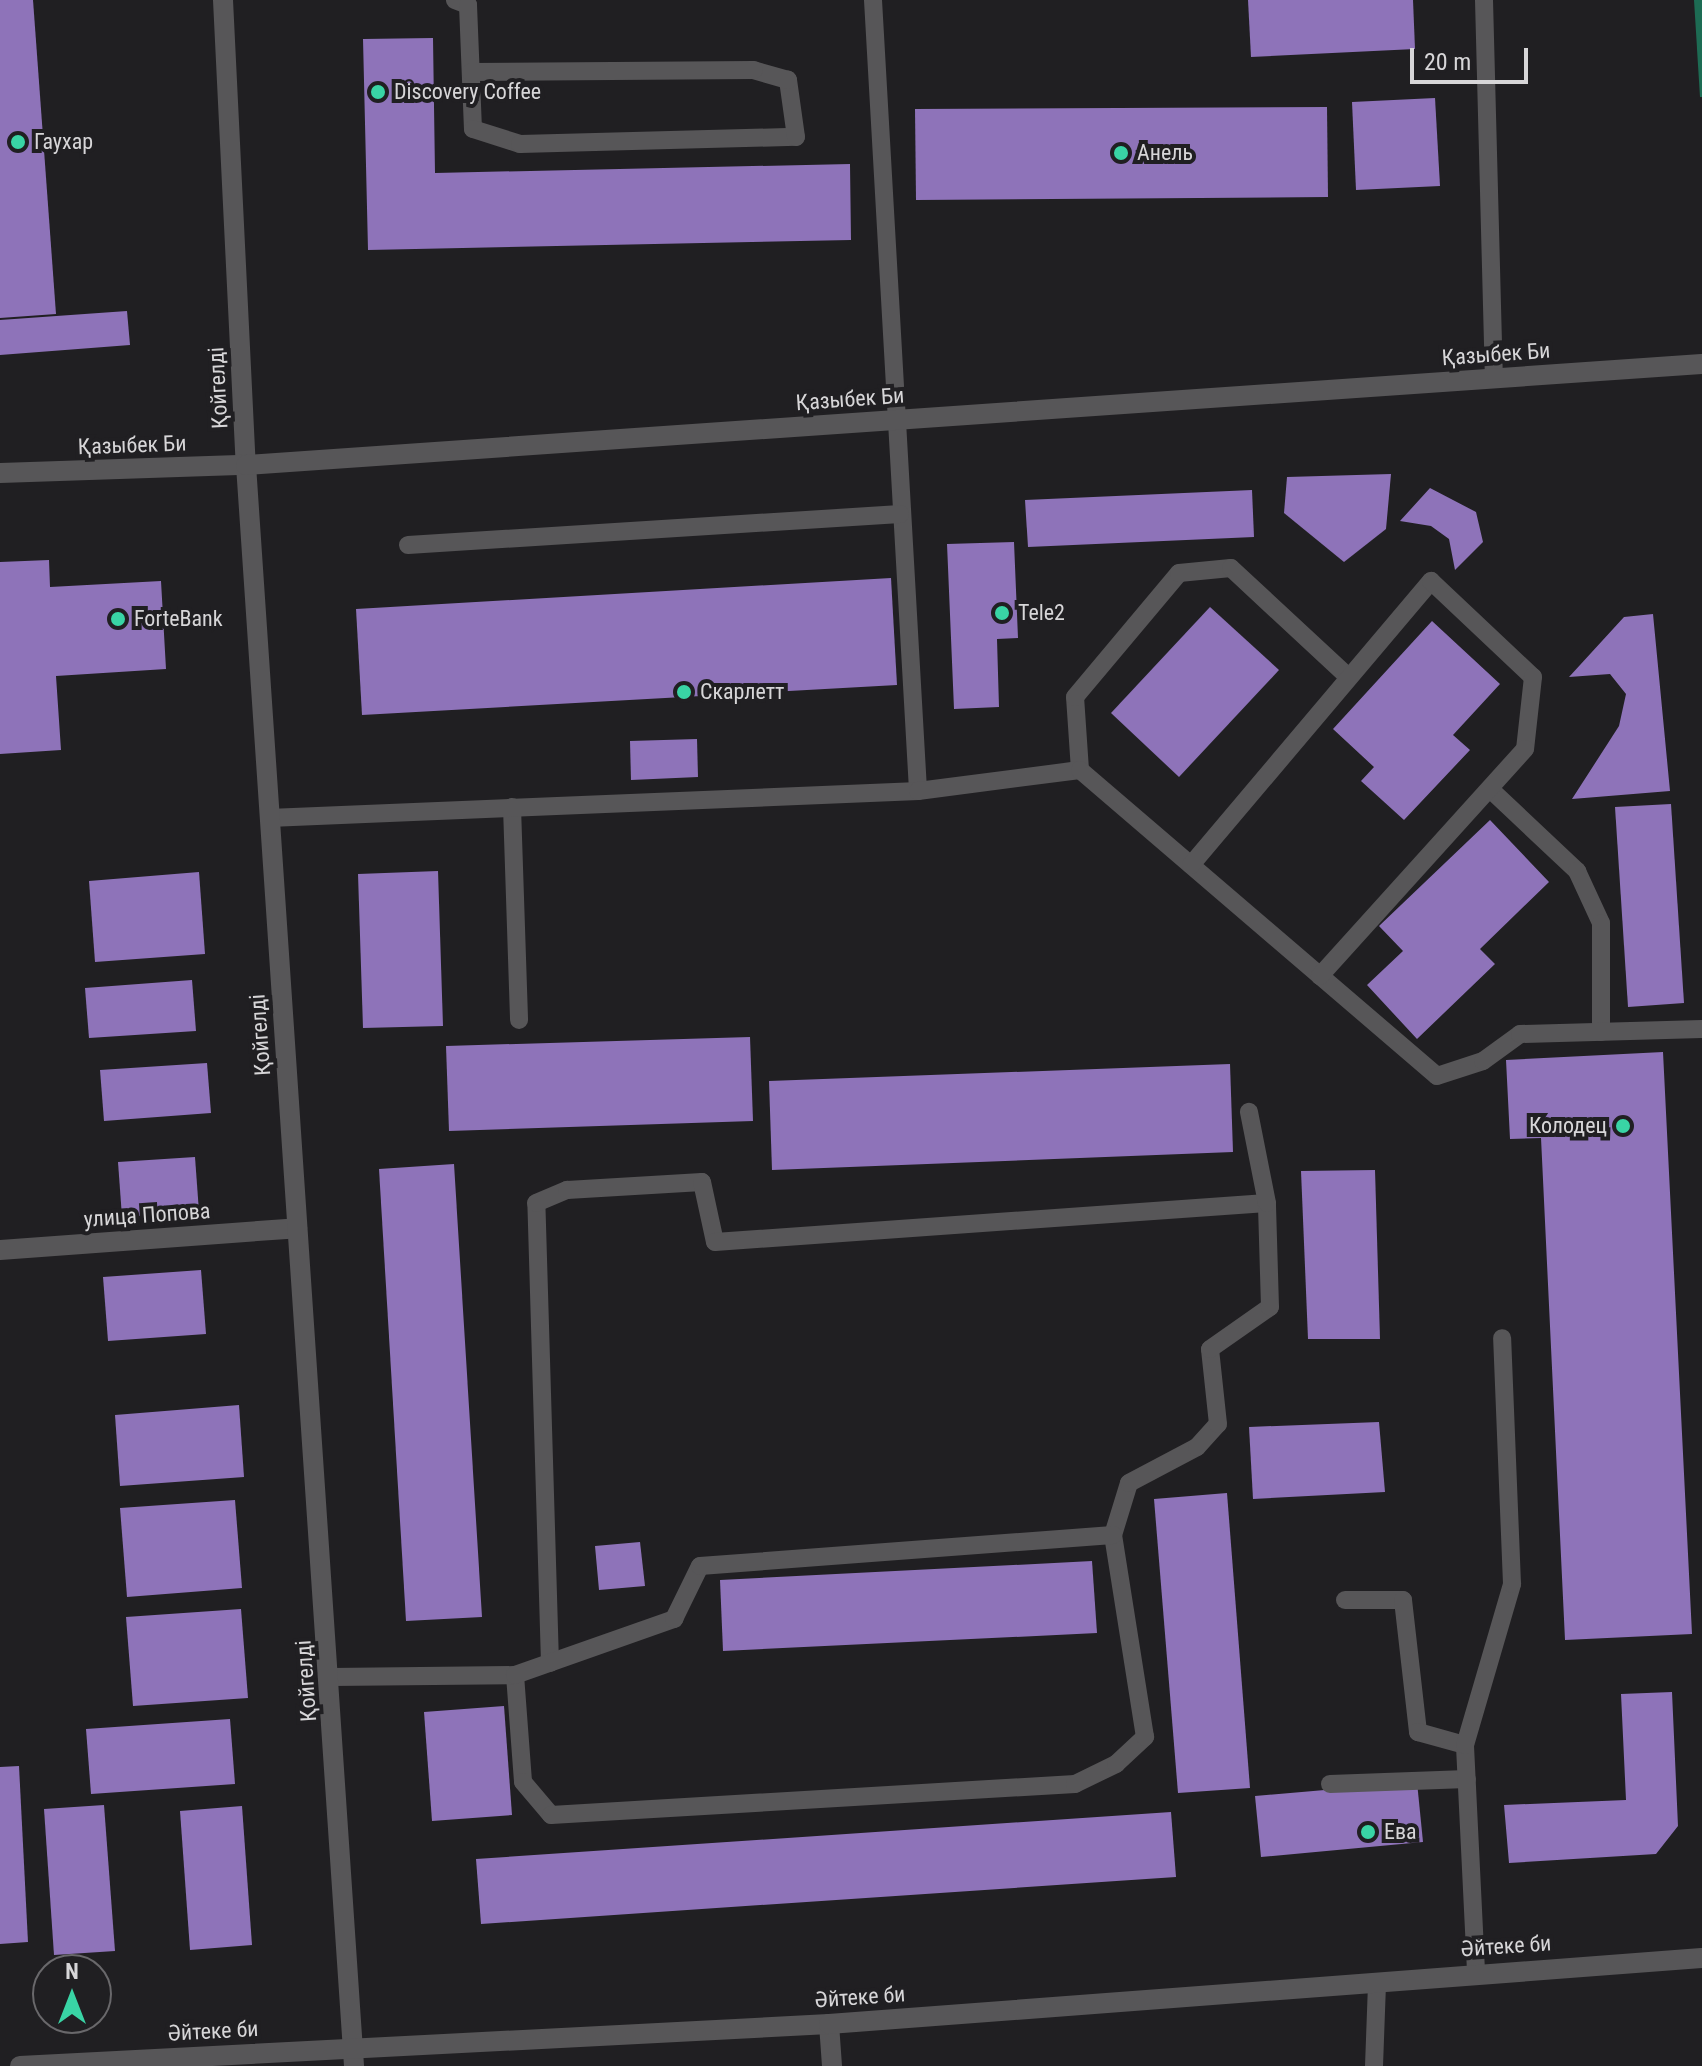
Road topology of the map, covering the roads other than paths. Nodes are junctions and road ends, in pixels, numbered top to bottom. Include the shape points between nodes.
1 (223, 0) edge
2 (455, 0) edge
3 (873, 0) edge
4 (1484, 0) edge
5 (471, 72) junction
6 (1702, 364) edge
7 (1494, 378) junction
8 (894, 420) junction
9 (246, 465) junction
10 (0, 473) edge
11 (900, 514) junction
12 (408, 545) dead end
13 (1345, 674) junction
14 (1080, 770) junction
15 (1490, 789) junction
16 (918, 791) junction
17 (512, 807) junction
18 (269, 818) junction
19 (1191, 865) junction
20 (1320, 976) junction
21 (519, 1020) dead end
22 (1702, 1029) edge
23 (1601, 1032) junction
24 (1249, 1112) dead end
25 (1267, 1203) junction
26 (297, 1228) junction
27 (0, 1250) edge
28 (1502, 1338) dead end
29 (1113, 1535) junction
30 (1345, 1600) dead end
31 (550, 1663) junction
32 (515, 1675) junction
33 (331, 1677) junction
34 (1465, 1745) junction
35 (1467, 1779) junction
36 (1330, 1784) dead end
37 (1702, 1958) edge
38 (1476, 1971) junction
39 (1377, 1985) junction
40 (829, 2024) junction
41 (353, 2056) edge
42 (20, 2066) edge
43 (832, 2066) edge
44 (1374, 2066) edge

1 - 9 street, Қойгелді
2 - 5 lane via 468,5
3 - 8 lane
4 - 7 lane
5 - 5 lane via 473,129 520,144 796,137 788,80 754,70
6 - 7 street, Қазыбек Би
7 - 8 street, Қазыбек Би
8 - 9 street, Қазыбек Би
8 - 11 lane
9 - 10 street, Қазыбек Би
9 - 18 street, Қойгелді
11 - 12 lane
11 - 16 lane
13 - 14 lane via 1231,568 1179,573 1075,697
13 - 15 lane via 1431,581 1533,677 1525,749
13 - 19 lane
14 - 16 lane
14 - 19 lane
15 - 20 lane
15 - 23 lane via 1577,871 1601,923
16 - 17 lane
17 - 18 lane
17 - 21 lane
18 - 26 street, Қойгелді
19 - 20 lane
20 - 23 lane via 1437,1076 1483,1061 1520,1034
22 - 23 lane
24 - 25 lane
25 - 29 lane via 1270,1307 1210,1349 1218,1424 1197,1447 1129,1483
25 - 31 lane via 715,1242 702,1182 567,1190 536,1203
26 - 27 street, улица Попова
26 - 33 street, Қойгелді
28 - 34 lane via 1512,1584
29 - 31 lane via 700,1566 674,1619
29 - 32 lane via 1145,1737 1116,1764 1075,1784 551,1815 523,1782
30 - 34 lane via 1403,1600 1418,1732
31 - 32 lane
32 - 33 lane
33 - 41 street, Қойгелді
34 - 35 lane
35 - 36 lane
35 - 38 lane
37 - 38 street, Әйтеке би
38 - 39 street, Әйтеке би
39 - 40 street, Әйтеке би
39 - 44 lane
40 - 41 street, Әйтеке би
40 - 43 street
41 - 42 street, Әйтеке би

